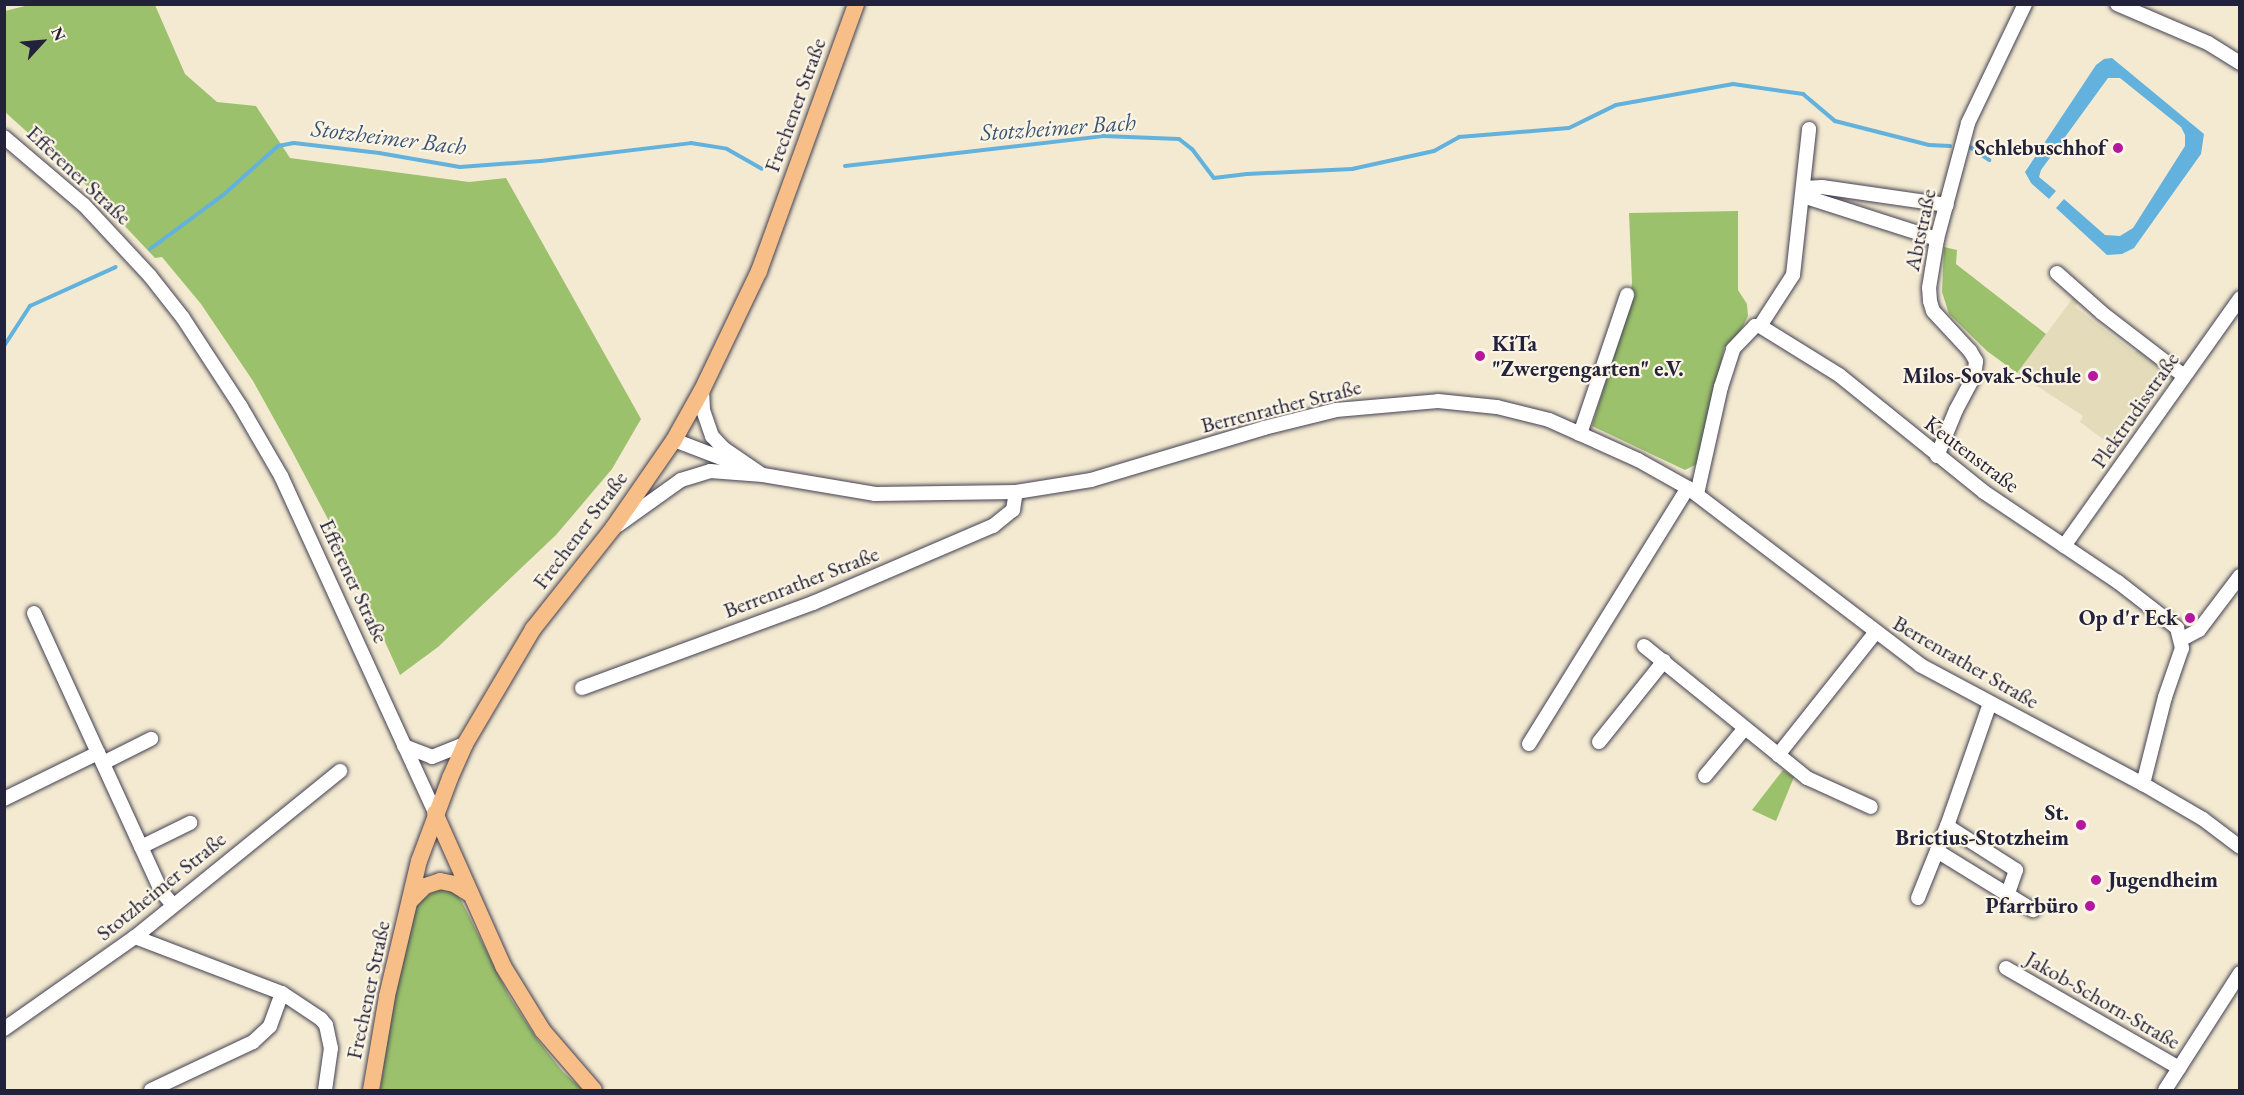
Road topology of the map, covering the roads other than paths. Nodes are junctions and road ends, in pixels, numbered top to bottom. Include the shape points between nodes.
1 (856, 4) edge
2 (2025, 4) edge
3 (2117, 4) edge
4 (2240, 63) edge
5 (1809, 129) dead end
6 (4, 137) edge
7 (1804, 192) junction
8 (1947, 205) junction
9 (1937, 239) junction
10 (2057, 273) dead end
11 (1627, 295) dead end
12 (2240, 298) edge
13 (1760, 326) junction
14 (2184, 376) junction
15 (702, 390) junction
16 (1580, 434) junction
17 (674, 440) junction
18 (1937, 456) junction
19 (763, 475) junction
20 (1693, 491) junction
21 (1016, 492) junction
22 (613, 528) junction
23 (2064, 546) junction
24 (2240, 576) edge
25 (34, 613) dead end
26 (1875, 633) junction
27 (2182, 639) junction
28 (1644, 646) dead end
29 (1664, 661) junction
30 (582, 688) dead end
31 (1990, 704) junction
32 (1745, 728) junction
33 (152, 739) dead end
34 (1599, 742) dead end
35 (465, 744) junction
36 (1529, 744) dead end
37 (404, 746) junction
38 (1778, 755) junction
39 (100, 758) junction
40 (340, 771) dead end
41 (1705, 776) dead end
42 (2143, 784) junction
43 (4, 799) edge
44 (1871, 807) dead end
45 (435, 813) junction
46 (190, 824) dead end
47 (1947, 826) junction
48 (141, 847) junction
49 (2240, 847) edge
50 (1937, 851) junction
51 (2008, 893) junction
52 (470, 894) junction
53 (1918, 898) dead end
54 (409, 902) junction
55 (173, 905) junction
56 (2033, 909) dead end
57 (135, 937) junction
58 (2006, 968) dead end
59 (2240, 973) edge
60 (282, 993) junction
61 (4, 1029) edge
62 (2179, 1068) junction
63 (180, 1084) edge
64 (151, 1090) edge
65 (325, 1090) edge
66 (371, 1090) edge
67 (594, 1090) edge
68 (2165, 1090) edge

1 - 15 main road, Frechener Straße via 759,271
2 - 8 street, Abtstraße via 1968,123
3 - 4 street via 2208,43
5 - 7 street
6 - 37 street, Efferener Straße via 84,205 183,318 280,476
7 - 8 street via 1822,187
7 - 9 street
7 - 13 street via 1792,275
8 - 9 street, Abtstraße
9 - 18 street, Abtstraße via 1929,288 1933,311 1976,361 1974,376
10 - 14 street
11 - 16 street
12 - 14 street, Plektrudisstraße
13 - 18 street, Keutenstraße via 1839,375
13 - 20 street via 1755,326 1733,349
14 - 23 street, Plektrudisstraße
15 - 17 main road, Frechener Straße
15 - 19 street, Berrenrather Straße via 703,410 712,436
16 - 20 street, Berrenrather Straße
16 - 21 street, Berrenrather Straße via 1549,420 1487,406 1438,401 1370,405 1264,428 1091,480
17 - 19 street, Berrenrather Straße
17 - 22 main road, Frechener Straße
18 - 23 street, Keutenstraße
19 - 21 street, Berrenrather Straße via 875,494
19 - 22 street, Berrenrather Straße via 710,471 696,474 681,480
20 - 26 street, Berrenrather Straße
20 - 36 street
21 - 30 street, Berrenrather Straße via 1013,510 993,526 813,603
22 - 35 main road, Frechener Straße via 533,629
23 - 27 street, Keutenstraße via 2147,602 2177,628
24 - 27 street via 2199,630
25 - 39 street
26 - 31 street, Berrenrather Straße via 1920,665
26 - 38 street
27 - 42 street
28 - 29 street
29 - 32 street
29 - 34 street
31 - 42 street, Berrenrather Straße
31 - 47 street
32 - 38 street
32 - 41 street
33 - 39 street
35 - 37 street via 432,757
35 - 45 main road, Frechener Straße
37 - 45 street, Efferener Straße
38 - 44 street via 1807,778
39 - 43 street
39 - 48 street
40 - 55 street, Stotzheimer Straße
42 - 49 street, Berrenrather Straße via 2203,819
45 - 52 main road, Efferener Straße
45 - 54 main road, Frechener Straße
46 - 48 street
47 - 50 street
47 - 51 street via 2016,870
48 - 55 street via 162,892
50 - 51 street
50 - 53 street
51 - 56 street
52 - 54 main road via 440,881 425,886
52 - 67 main road, Efferener Straße via 503,966 543,1031
54 - 66 main road, Frechener Straße
55 - 57 street, Stotzheimer Straße
57 - 60 street
57 - 61 street, Stotzheimer Straße
58 - 62 street, Jakob-Schorn-Straße
59 - 62 street
60 - 63 street via 270,1026 253,1042
60 - 65 street via 326,1025 331,1048
62 - 68 street
63 - 64 street

